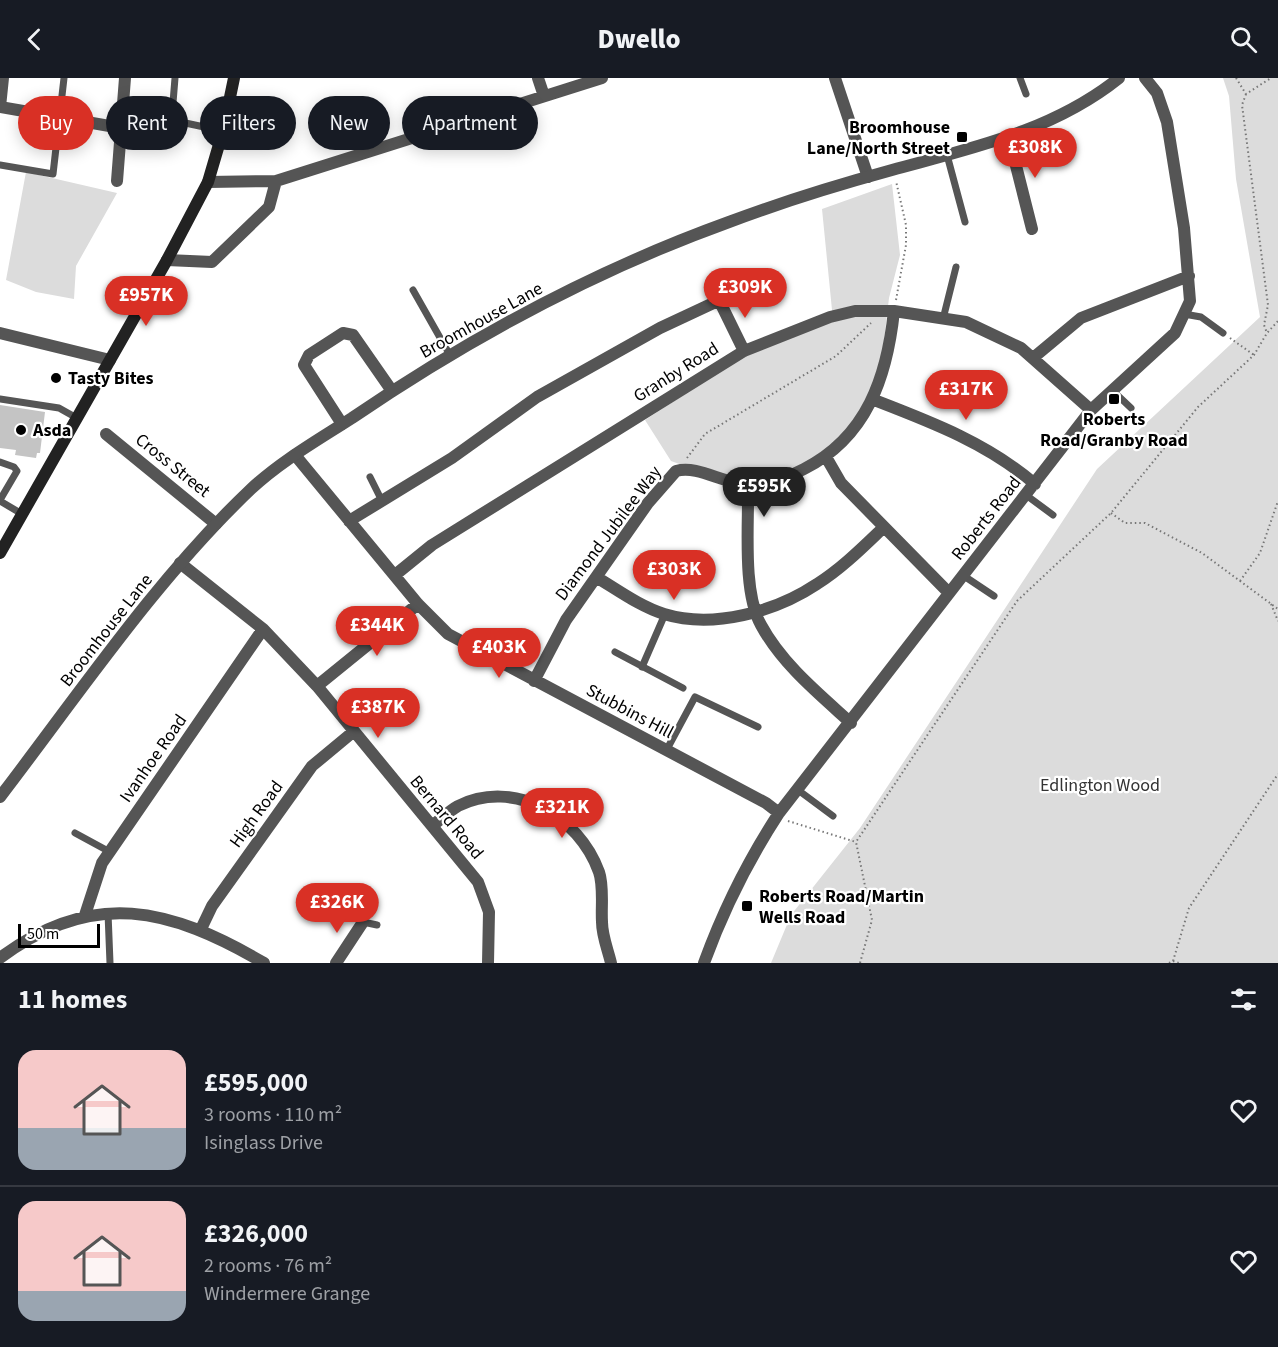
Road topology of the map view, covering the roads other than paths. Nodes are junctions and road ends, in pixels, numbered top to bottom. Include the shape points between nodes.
1 (3, 78) edge
2 (64, 78) edge
3 (125, 78) edge
4 (175, 78) edge
5 (234, 78) edge
6 (538, 78) edge
7 (602, 78) edge
8 (834, 78) edge
9 (1020, 78) edge
10 (1119, 78) edge
11 (1145, 78) edge
12 (1026, 94) dead end
13 (62, 96) edge
14 (124, 96) edge
15 (173, 96) edge
16 (230, 96) edge
17 (544, 96) junction
18 (0, 107) edge
19 (18, 110) edge
20 (1009, 138) junction
21 (56, 150) edge
22 (119, 150) edge
23 (217, 150) edge
24 (947, 155) junction
25 (0, 165) edge
26 (868, 177) junction
27 (117, 181) dead end
28 (276, 181) junction
29 (207, 182) junction
30 (965, 222) dead end
31 (1032, 229) dead end
32 (167, 260) junction
33 (956, 267) dead end
34 (1189, 276) junction
35 (766, 278) dead end
36 (413, 290) dead end
37 (718, 300) junction
38 (894, 311) junction
39 (1184, 314) junction
40 (943, 319) junction
41 (0, 333) edge
42 (1223, 333) road end
43 (744, 351) junction
44 (451, 357) junction
45 (1033, 358) junction
46 (110, 360) junction
47 (1112, 390) junction
48 (392, 391) junction
49 (0, 399) edge
50 (874, 400) junction
51 (1131, 408) dead end
52 (1091, 410) junction
53 (75, 417) junction
54 (342, 424) junction
55 (106, 435) dead end
56 (295, 455) junction
57 (826, 456) junction
58 (0, 462) edge
59 (370, 477) dead end
60 (748, 484) junction
61 (1035, 484) junction
62 (1026, 495) junction
63 (0, 501) edge
64 (382, 501) junction
65 (22, 514) junction
66 (1053, 515) dead end
67 (349, 521) junction
68 (216, 524) junction
69 (883, 528) junction
70 (0, 553) edge
71 (180, 563) junction
72 (396, 575) junction
73 (964, 576) junction
74 (596, 577) junction
75 (949, 593) junction
76 (994, 596) dead end
77 (418, 604) junction
78 (756, 610) junction
79 (666, 614) junction
80 (263, 628) junction
81 (615, 652) dead end
82 (642, 667) junction
83 (534, 681) junction
84 (317, 686) junction
85 (683, 688) dead end
86 (851, 723) junction
87 (758, 727) dead end
88 (353, 732) junction
89 (666, 750) junction
90 (798, 790) junction
91 (0, 798) edge
92 (778, 815) junction
93 (833, 816) dead end
94 (432, 826) junction
95 (75, 833) dead end
96 (110, 852) junction
97 (349, 911) dead end
98 (108, 914) junction
99 (85, 915) junction
100 (363, 922) junction
101 (377, 925) dead end
102 (201, 929) junction
103 (0, 958) edge
104 (110, 963) edge
105 (264, 963) edge
106 (336, 963) edge
107 (488, 963) edge
108 (611, 963) edge
109 (704, 963) edge

1 - 18 street
2 - 13 lane
3 - 14 street
4 - 15 lane
5 - 16 main road
6 - 17 street
7 - 17 street
8 - 26 street
9 - 12 lane
10 - 20 street, Broomhouse Lane via 1097,96
11 - 34 street, Roberts Road via 1157,93 1167,122
17 - 28 street
18 - 19 street
20 - 24 street, Broomhouse Lane
20 - 31 street
21 - 25 lane via 53,174
22 - 27 street
23 - 29 main road
24 - 26 street, Broomhouse Lane
24 - 30 lane
26 - 44 street, Broomhouse Lane via 725,223 620,267 514,320
28 - 29 street
28 - 32 street via 269,207 212,262
29 - 32 main road
32 - 46 main road
33 - 40 lane
34 - 39 street, Roberts Road via 1190,301
34 - 45 street via 1081,318
35 - 37 street
36 - 44 lane
37 - 43 street
37 - 64 street via 537,397
38 - 40 street, Granby Road
38 - 43 street, Granby Road via 855,311 830,317
38 - 50 street, Diamond Jubilee Way via 887,359
39 - 42 lane via 1201,317
39 - 47 street, Roberts Road via 1175,333
40 - 45 street, Granby Road via 966,322 1021,348
41 - 46 street
43 - 72 street, Granby Road via 441,539
44 - 48 street, Broomhouse Lane
45 - 52 street, Granby Road
46 - 53 main road
47 - 51 lane
47 - 52 street, Roberts Road
48 - 54 street, Broomhouse Lane
48 - 54 street via 352,335 343,333 309,355 304,365
49 - 53 lane via 59,408
50 - 57 street, Diamond Jubilee Way via 856,429
50 - 61 street via 963,436
52 - 61 street, Roberts Road
53 - 65 main road
54 - 56 street, Broomhouse Lane
55 - 68 street, Cross Street
56 - 67 street, Stubbins Hill
56 - 68 street, Broomhouse Lane
57 - 60 street, Diamond Jubilee Way via 786,477
57 - 69 street via 841,483
58 - 63 lane via 15,466 17,471
59 - 64 lane
60 - 74 street, Diamond Jubilee Way via 682,469 671,475
60 - 78 street via 751,582
61 - 62 street, Roberts Road
62 - 66 lane
62 - 73 street, Roberts Road
63 - 65 lane
64 - 67 street
65 - 70 main road
67 - 72 street, Stubbins Hill
68 - 71 street, Broomhouse Lane
69 - 75 street
69 - 78 street via 817,584
71 - 80 street, Bernard Road
71 - 91 street, Broomhouse Lane
72 - 77 street, Stubbins Hill
73 - 75 street, Roberts Road
73 - 76 lane
74 - 79 street via 643,606
74 - 83 street, Diamond Jubilee Way via 566,620
75 - 86 street, Roberts Road
77 - 83 street, Stubbins Hill via 448,634
77 - 84 street
78 - 79 street via 693,620
78 - 86 street via 760,624 790,664
79 - 82 lane
80 - 84 street, Bernard Road
80 - 96 street, Ivanhoe Road
81 - 82 lane
82 - 85 lane
83 - 89 street, Stubbins Hill
84 - 88 street, Bernard Road
86 - 90 street, Roberts Road
87 - 89 lane via 694,697
88 - 94 street, Bernard Road
88 - 102 street, High Road via 312,766 213,906
89 - 92 street, Stubbins Hill via 766,803
90 - 92 street, Roberts Road
90 - 93 lane
92 - 109 street, Roberts Road via 750,857
94 - 107 street, Bernard Road via 478,882 489,912
94 - 108 street via 457,806 487,798 526,800 557,815 580,835 600,873 602,926
95 - 96 lane
96 - 99 street, Ivanhoe Road via 102,862
97 - 100 lane
98 - 99 street
98 - 102 street via 125,912 157,917
98 - 104 lane
99 - 103 street via 48,927
100 - 101 lane
100 - 106 street
102 - 105 street

